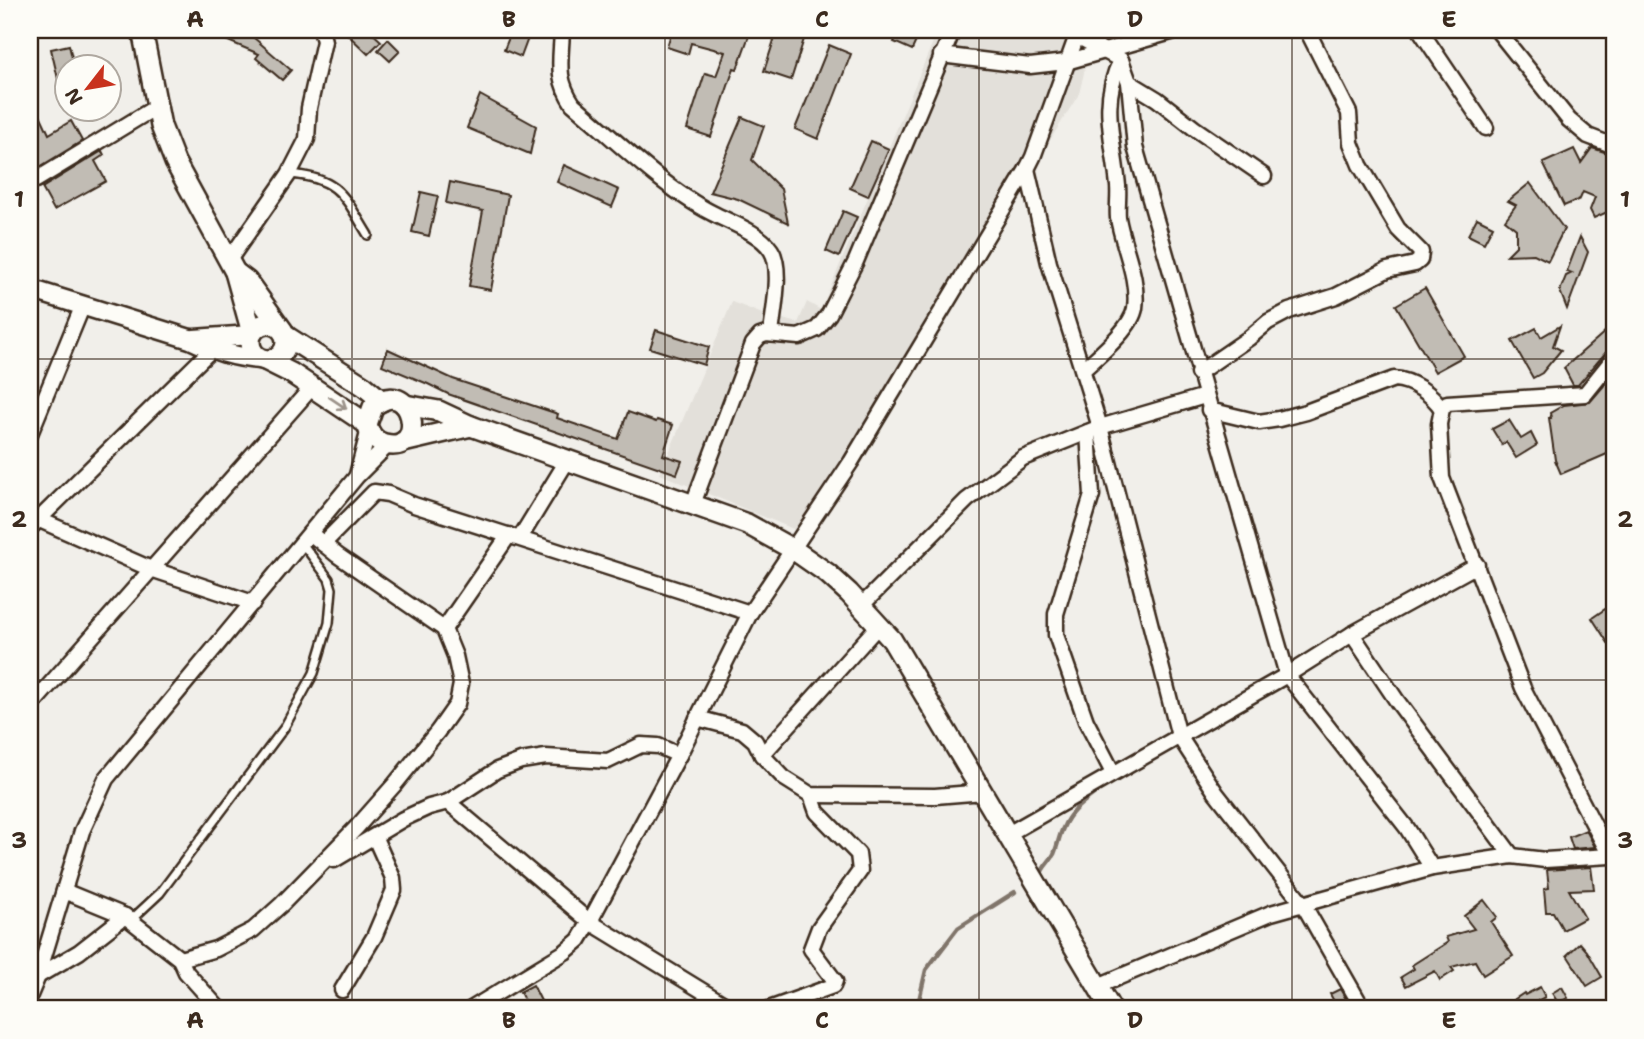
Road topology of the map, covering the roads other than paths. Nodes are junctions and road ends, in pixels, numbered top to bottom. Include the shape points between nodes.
1 (142, 30) edge
2 (321, 30) edge
3 (562, 30) edge
4 (953, 30) edge
5 (1178, 30) edge
6 (1307, 30) edge
7 (1420, 30) edge
8 (1497, 30) edge
9 (1076, 32) edge
10 (1107, 51) junction
11 (941, 55) junction
12 (1121, 60) junction
13 (1066, 62) junction
14 (1129, 82) junction
15 (156, 107) junction
16 (1486, 128) dead end
17 (1614, 146) edge
18 (1027, 169) junction
19 (289, 174) junction
20 (1264, 176) dead end
21 (36, 180) dead end
22 (368, 236) dead end
23 (232, 266) junction
24 (30, 289) edge
25 (83, 305) junction
26 (251, 334) junction
27 (284, 334) junction
28 (771, 334) junction
29 (190, 339) junction
30 (211, 350) junction
31 (1614, 358) edge
32 (263, 360) junction
33 (1083, 370) junction
34 (1198, 373) junction
35 (313, 386) junction
36 (382, 401) junction
37 (1207, 403) junction
38 (405, 405) junction
39 (1442, 410) junction
40 (471, 426) junction
41 (368, 427) junction
42 (1094, 430) junction
43 (30, 435) edge
44 (395, 443) junction
45 (567, 461) junction
46 (357, 476) junction
47 (693, 504) junction
48 (32, 521) edge
49 (514, 536) junction
50 (306, 538) junction
51 (323, 544) junction
52 (794, 550) junction
53 (1477, 565) junction
54 (151, 569) junction
55 (253, 603) junction
56 (861, 606) junction
57 (750, 613) junction
58 (879, 625) junction
59 (444, 629) junction
60 (1352, 634) junction
61 (1287, 675) junction
62 (30, 706) edge
63 (697, 718) junction
64 (1179, 736) junction
65 (679, 755) junction
66 (762, 755) junction
67 (1113, 774) junction
68 (984, 792) junction
69 (811, 795) junction
70 (448, 802) junction
71 (1008, 834) junction
72 (375, 838) junction
73 (1612, 855) edge
74 (1511, 856) junction
75 (1432, 868) junction
76 (312, 875) junction
77 (64, 891) junction
78 (1303, 904) junction
79 (127, 918) junction
80 (590, 922) junction
81 (30, 959) edge
82 (180, 959) junction
83 (38, 976) junction
84 (1098, 986) junction
85 (342, 990) dead end
86 (30, 995) edge
87 (494, 996) junction
88 (219, 1009) edge
89 (471, 1009) edge
90 (501, 1009) edge
91 (732, 1009) edge
92 (769, 1009) edge
93 (1111, 1009) edge
94 (1363, 1009) edge

1 - 15 main road
2 - 19 street via 324,41 307,139
3 - 28 street via 560,77 573,104 681,194 757,236 771,250 776,283
4 - 11 street
5 - 10 street
6 - 34 street via 1349,113 1351,143 1360,164 1398,229 1421,252 1420,260 1289,311
7 - 16 street
8 - 17 street via 1569,120 1588,136
9 - 10 street
9 - 13 street
10 - 12 street
10 - 13 street
11 - 13 street via 1030,66
11 - 28 street via 856,261 828,314 817,329 799,337
12 - 14 street
12 - 33 street via 1108,93 1118,218 1131,267 1135,309 1116,337
13 - 18 street
14 - 20 street
14 - 34 street via 1135,146
15 - 21 street
15 - 23 main road via 175,162
18 - 33 street via 1049,263
18 - 52 street
19 - 22 lane via 329,183 345,198
19 - 23 street
23 - 26 main road
23 - 27 main road
24 - 25 street
25 - 29 street
25 - 43 street
26 - 27 main road via 267,323
26 - 29 street
26 - 32 main road via 253,353
27 - 32 main road via 282,354
27 - 36 main road
28 - 47 street via 754,344
29 - 30 street
30 - 32 street
30 - 48 street
31 - 39 street via 1585,394 1459,401 1447,403
32 - 35 main road
33 - 42 street
34 - 37 street
35 -> 41 main road
35 - 54 street
36 - 38 main road
36 - 41 main road via 373,407
37 - 39 street via 1259,422 1306,412 1394,379 1406,380 1436,400
37 - 42 street
37 - 61 street
38 - 40 main road via 439,411
38 - 44 main road via 412,417 412,431
39 - 53 street via 1438,424 1442,478
40 - 44 main road
40 - 45 main road
41 - 44 main road via 373,437
41 - 46 street
42 - 56 street via 1023,458 967,500
42 - 64 street
42 - 67 street via 1092,495 1056,614 1056,635 1086,721
44 - 46 street
45 - 47 main road
45 - 49 street
46 - 50 street
47 - 52 main road via 747,524
48 - 54 street
49 - 51 street via 374,492
49 - 57 street
49 - 59 street
50 - 51 street
50 - 55 street
50 - 79 lane via 332,589 329,623 314,673 284,728 160,893
51 - 59 street
52 - 56 main road via 827,573
52 - 57 street
53 - 60 street
53 - 73 street via 1523,688
54 - 55 street
54 - 62 street
55 - 77 street via 106,779 82,831
56 - 58 main road
57 - 63 street
58 - 66 street
58 - 68 main road
59 - 76 street via 461,684 457,704 395,784
60 - 61 street
60 - 74 street
61 - 64 street
61 - 75 street via 1407,828
63 - 65 street
63 - 66 street via 742,730
64 - 67 street
64 - 78 street via 1216,793
65 - 70 street via 641,745 608,761 546,757 521,761 497,770
65 - 80 street
66 - 69 street via 784,778
67 - 71 street
68 - 69 street
68 - 71 main road
69 - 92 street via 817,812 858,854 860,871 819,928 811,949 833,975 833,986
70 - 72 street via 403,819
70 - 80 street
71 - 84 main road
72 - 76 street
72 - 85 street via 394,890 374,937
73 - 74 street via 1545,860
74 - 75 street
75 - 78 street
76 - 82 street via 253,930
77 - 79 street
77 - 83 street
78 - 84 street
78 - 94 street
79 - 82 street
79 - 83 street
80 - 87 street via 565,952
80 - 91 street
81 - 83 street
82 - 88 street
83 - 86 street
84 - 93 main road
87 - 89 street
87 - 90 street

